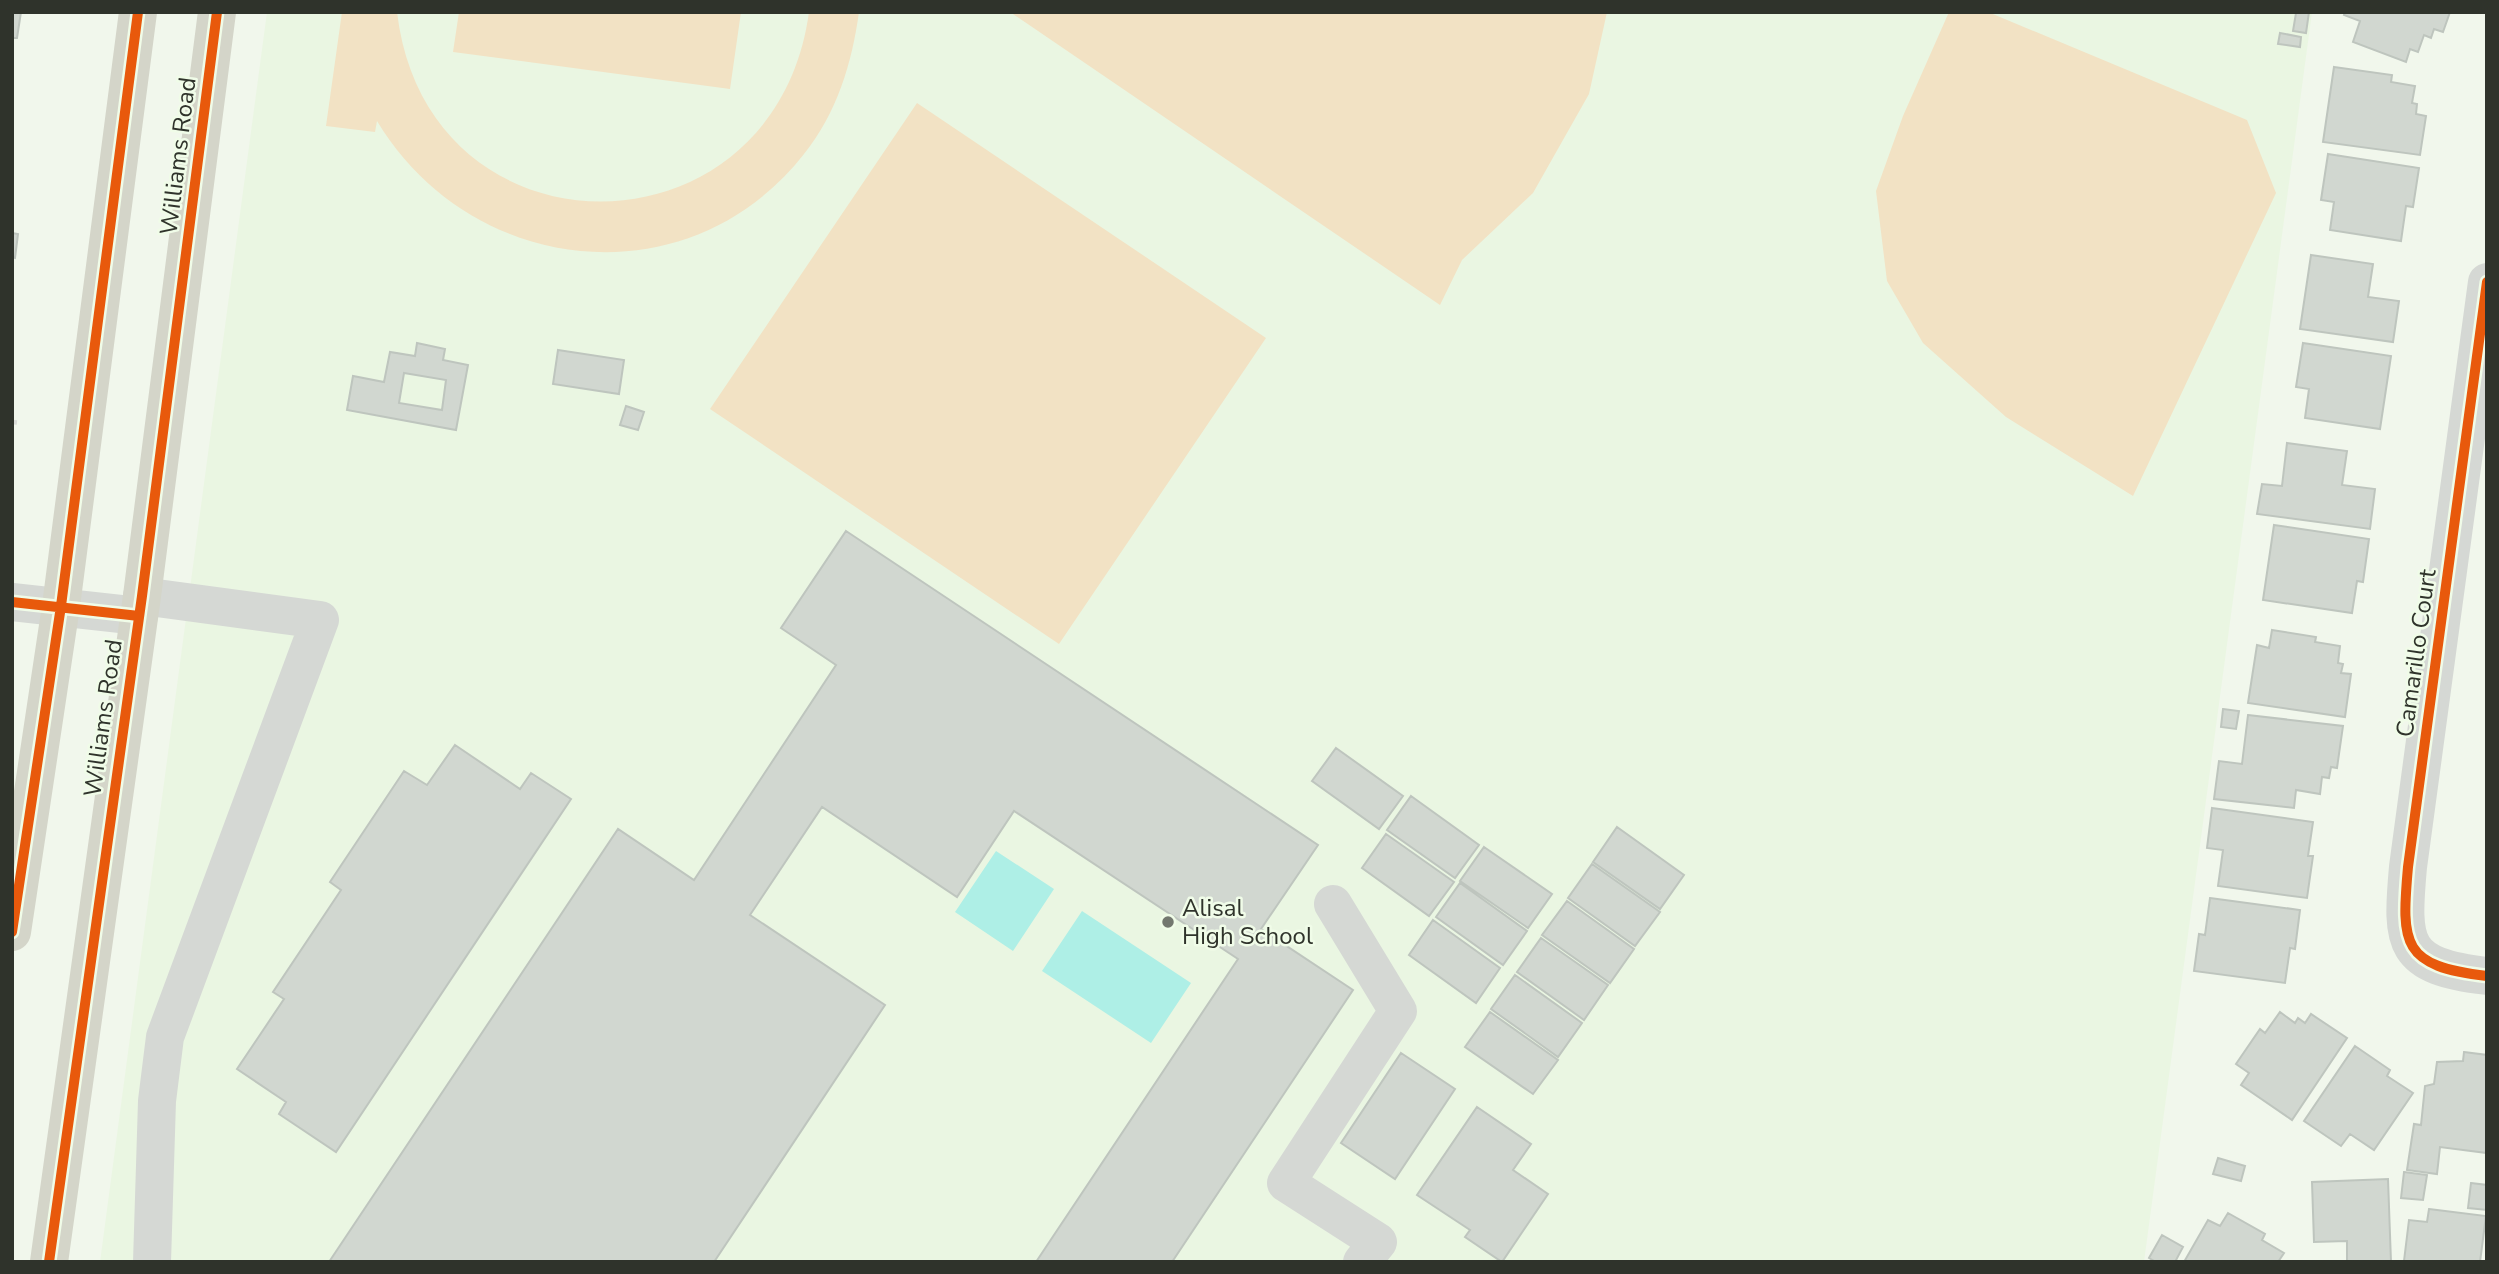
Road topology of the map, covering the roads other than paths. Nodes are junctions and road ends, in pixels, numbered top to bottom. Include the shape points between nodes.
1 (138, 12) edge
2 (217, 12) edge
3 (2487, 282) edge
4 (12, 602) edge
5 (61, 606) junction
6 (140, 606) junction
7 (1333, 904) dead end
8 (12, 932) edge
9 (2487, 976) edge
10 (49, 1262) edge
11 (152, 1262) edge
12 (1362, 1262) edge

1 - 5 main road
2 - 6 main road, Williams Road
3 - 9 street, Camarillo Court via 2404,918 2409,942 2424,960 2446,971
4 - 5 street
5 - 6 street
5 - 8 main road
6 - 10 main road, Williams Road
6 - 11 street via 320,620 166,1037 157,1101
7 - 12 street via 1398,1011 1286,1183 1378,1242

